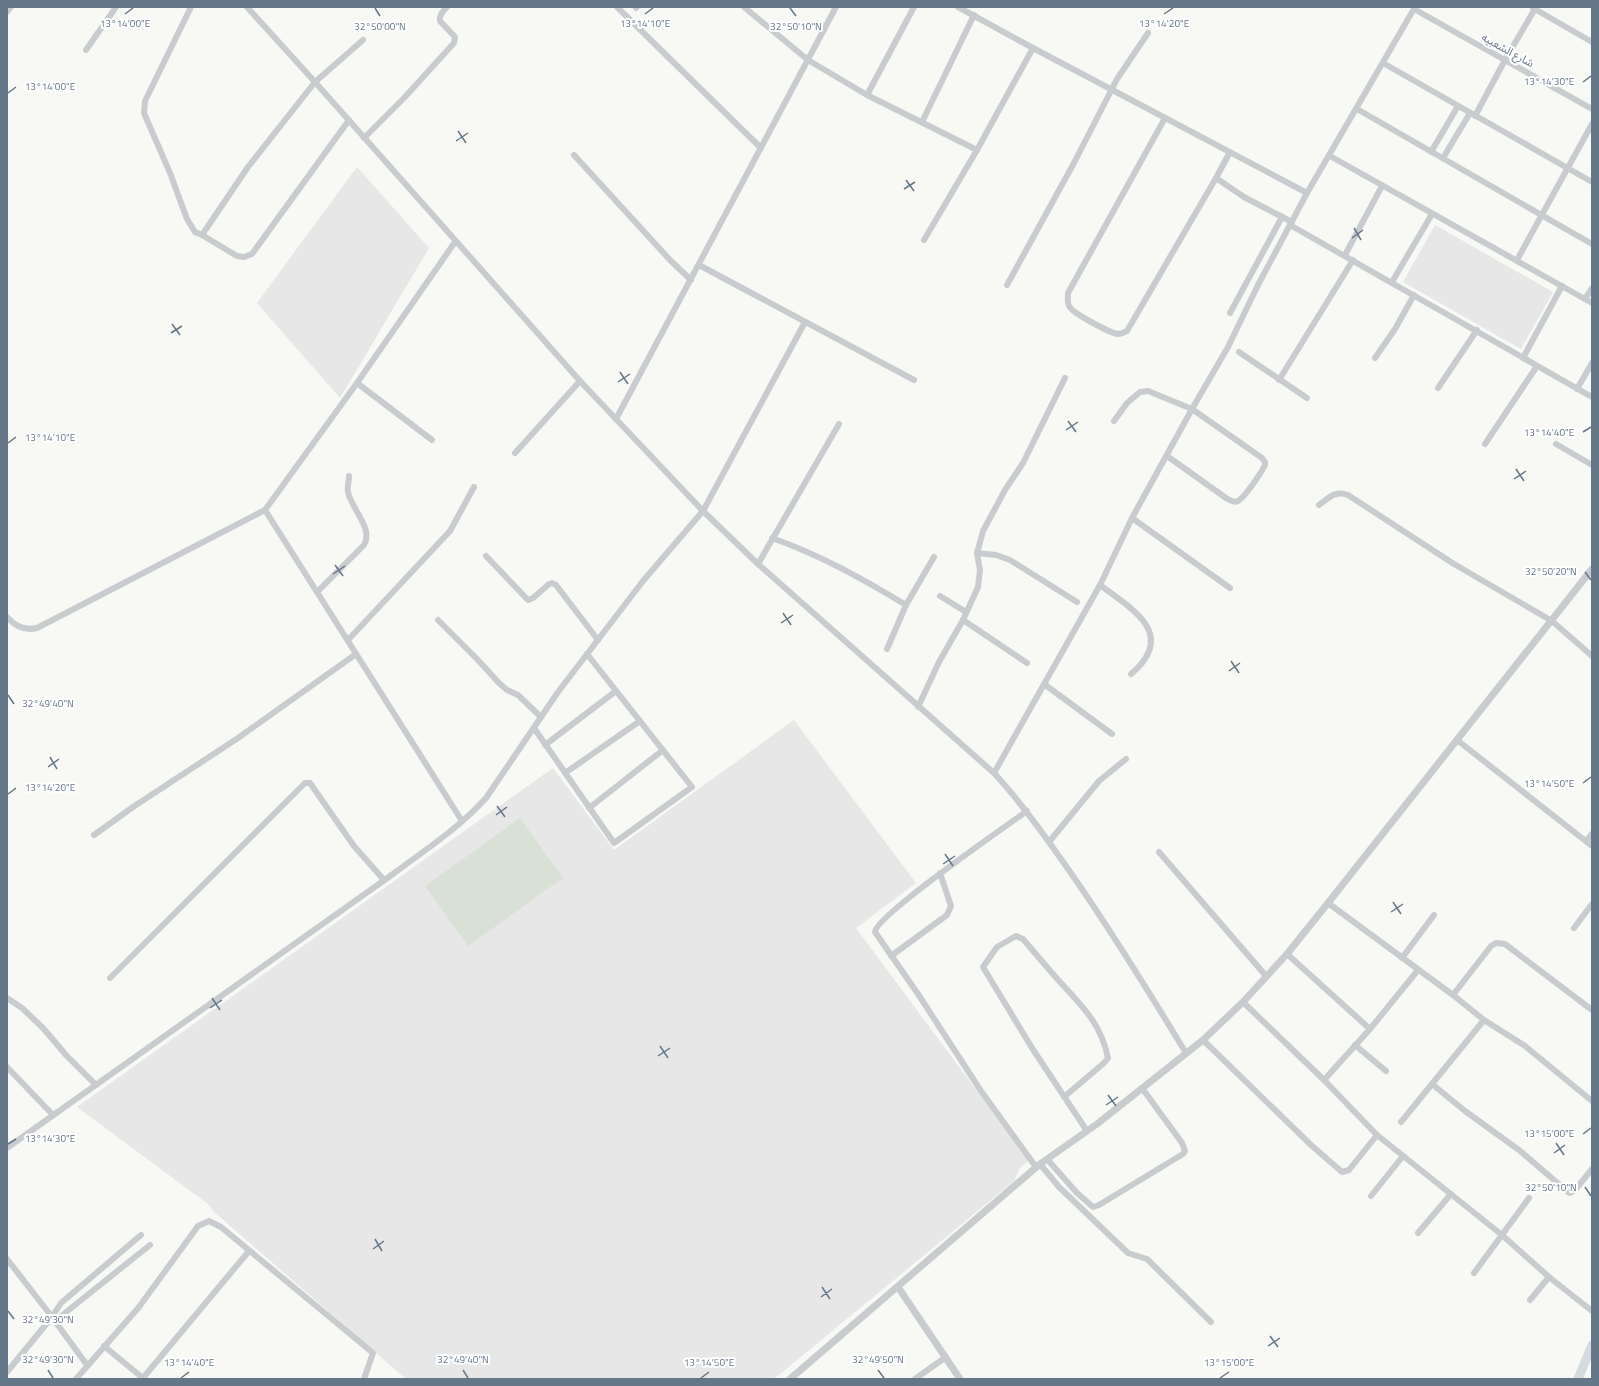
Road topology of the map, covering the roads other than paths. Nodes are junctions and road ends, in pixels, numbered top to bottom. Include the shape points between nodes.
1 (12, 7) edge
2 (116, 7) edge
3 (191, 7) edge
4 (247, 7) edge
5 (447, 7) edge
6 (617, 7) edge
7 (744, 7) edge
8 (836, 7) edge
9 (914, 7) edge
10 (958, 7) edge
11 (1415, 8) edge
12 (1534, 8) edge
13 (7, 12) edge
14 (974, 15) junction
15 (1148, 33) dead end
16 (363, 40) dead end
17 (1592, 42) edge
18 (1033, 48) junction
19 (86, 50) dead end
20 (808, 60) junction
21 (1505, 60) junction
22 (1383, 63) junction
23 (316, 82) junction
24 (1112, 89) junction
25 (867, 95) junction
26 (1458, 106) junction
27 (1356, 109) junction
28 (1592, 109) edge
29 (1472, 114) junction
30 (1165, 118) junction
31 (349, 120) junction
32 (922, 122) junction
33 (1592, 124) edge
34 (364, 138) junction
35 (761, 148) junction
36 (977, 150) junction
37 (1230, 152) junction
38 (1431, 152) junction
39 (574, 155) dead end
40 (1330, 156) junction
41 (1443, 158) junction
42 (1567, 168) junction
43 (1216, 178) junction
44 (1592, 182) edge
45 (1382, 186) junction
46 (1307, 193) junction
47 (1432, 214) junction
48 (1542, 215) junction
49 (1282, 217) junction
50 (1291, 223) junction
51 (202, 235) junction
52 (924, 240) dead end
53 (455, 242) junction
54 (1592, 244) edge
55 (1345, 255) junction
56 (1353, 260) junction
57 (1517, 260) junction
58 (699, 265) junction
59 (690, 280) junction
60 (1392, 282) junction
61 (1007, 285) dead end
62 (1562, 286) junction
63 (1592, 288) edge
64 (1414, 295) junction
65 (1585, 299) junction
66 (1592, 303) edge
67 (1230, 313) dead end
68 (805, 322) junction
69 (1477, 330) junction
70 (1239, 352) dead end
71 (1375, 358) dead end
72 (1523, 358) junction
73 (1592, 363) edge
74 (1537, 366) junction
75 (1065, 378) dead end
76 (914, 380) dead end
77 (1279, 380) junction
78 (580, 381) junction
79 (357, 383) junction
80 (1438, 388) dead end
81 (1577, 389) junction
82 (1592, 397) edge
83 (1307, 398) dead end
84 (1192, 409) junction
85 (616, 419) junction
86 (1114, 422) dead end
87 (839, 424) dead end
88 (432, 440) dead end
89 (1485, 444) dead end
90 (1556, 444) dead end
91 (515, 453) dead end
92 (1167, 456) junction
93 (1592, 465) edge
94 (349, 476) dead end
95 (474, 487) dead end
96 (1319, 505) dead end
97 (265, 510) junction
98 (703, 511) junction
99 (1132, 518) junction
100 (772, 538) junction
101 (977, 553) junction
102 (486, 556) dead end
103 (934, 557) dead end
104 (758, 564) junction
105 (1591, 573) edge
106 (1100, 585) junction
107 (1230, 588) dead end
108 (317, 592) junction
109 (940, 596) dead end
110 (1077, 602) dead end
111 (906, 605) junction
112 (966, 612) junction
113 (7, 617) edge
114 (438, 620) dead end
115 (963, 620) junction
116 (1552, 621) junction
117 (348, 640) junction
118 (598, 640) junction
119 (887, 649) dead end
120 (356, 654) junction
121 (587, 654) junction
122 (1592, 656) edge
123 (1027, 663) dead end
124 (1131, 674) dead end
125 (1044, 684) junction
126 (616, 692) junction
127 (918, 706) junction
128 (541, 716) junction
129 (640, 721) junction
130 (534, 728) junction
131 (1112, 734) dead end
132 (1457, 740) junction
133 (545, 745) junction
134 (663, 750) junction
135 (1126, 759) dead end
136 (565, 773) junction
137 (994, 773) junction
138 (589, 808) junction
139 (1027, 811) junction
140 (462, 821) junction
141 (1592, 834) edge
142 (94, 835) dead end
143 (1586, 841) junction
144 (1049, 842) junction
145 (1592, 846) edge
146 (1159, 852) dead end
147 (940, 873) junction
148 (384, 880) junction
149 (1328, 902) junction
150 (1592, 904) edge
151 (1434, 916) dead end
152 (1574, 928) dead end
153 (1287, 954) junction
154 (891, 956) junction
155 (1402, 958) junction
156 (1418, 970) junction
157 (1266, 976) junction
158 (110, 978) dead end
159 (1453, 995) junction
160 (7, 998) edge
161 (1243, 1002) junction
162 (1592, 1010) edge
163 (1484, 1020) junction
164 (1370, 1029) junction
165 (1204, 1040) junction
166 (1355, 1045) junction
167 (1186, 1053) junction
168 (7, 1067) edge
169 (1386, 1071) dead end
170 (1324, 1080) junction
171 (1432, 1084) junction
172 (96, 1085) junction
173 (1142, 1088) junction
174 (1064, 1097) junction
175 (1592, 1101) edge
176 (52, 1116) junction
177 (1401, 1122) dead end
178 (1087, 1131) junction
179 (1377, 1135) junction
180 (7, 1148) edge
181 (1403, 1156) junction
182 (1047, 1159) junction
183 (1038, 1165) junction
184 (1592, 1169) edge
185 (1451, 1194) junction
186 (1371, 1196) dead end
187 (1529, 1198) dead end
188 (141, 1234) dead end
189 (1418, 1234) dead end
190 (1502, 1235) junction
191 (150, 1245) dead end
192 (249, 1250) junction
193 (7, 1259) edge
194 (1474, 1273) dead end
195 (1549, 1277) junction
196 (898, 1287) junction
197 (1530, 1300) dead end
198 (1592, 1311) edge
199 (54, 1319) junction
200 (1211, 1322) dead end
201 (1592, 1344) edge
202 (104, 1346) junction
203 (946, 1358) junction
204 (88, 1365) junction
205 (7, 1372) edge
206 (76, 1379) edge
207 (144, 1379) edge
208 (364, 1379) edge
209 (790, 1379) edge
210 (915, 1379) edge
211 (960, 1379) edge
212 (1578, 1379) edge

1 - 13 street
2 - 19 street
3 - 51 street via 143,108 187,219 195,232
4 - 23 street
5 - 34 street via 440,16 440,21 455,37 454,43
6 - 35 street
7 - 20 street
8 - 20 street
9 - 25 street
10 - 14 street
11 - 21 street, شارع الشعبيه
11 - 22 street
12 - 17 street
12 - 21 street
14 - 18 street
14 - 32 street
15 - 24 street
16 - 23 street
18 - 24 street
18 - 36 street
20 - 25 street
20 - 35 street
21 - 28 street, شارع الشعبيه
21 - 29 street
22 - 26 street
22 - 27 street
23 - 31 street
23 - 51 street via 248,167
24 - 30 street
24 - 61 street
25 - 32 street
26 - 29 street
26 - 38 street
27 - 38 street
27 - 40 street
29 - 41 street
29 - 42 street
30 - 37 street
30 - 43 street via 1068,293 1069,308 1117,334 1127,331
31 - 34 street
31 - 51 street via 252,254 237,256
32 - 36 street
33 - 42 street
34 - 53 street
35 - 58 street
36 - 52 street
37 - 43 street
37 - 46 street
38 - 41 street
39 - 59 street
40 - 45 street
40 - 46 street
41 - 48 street
42 - 44 street
42 - 48 street
43 - 49 street via 1244,197
45 - 47 street
45 - 55 street
46 - 50 street
47 - 57 street
47 - 60 street
48 - 54 street
48 - 57 street
49 - 50 street
49 - 67 street
50 - 55 street
50 - 84 street via 1228,347
53 - 78 street
53 - 79 street
55 - 56 street
56 - 60 street
56 - 77 street
57 - 62 street
58 - 59 street
58 - 68 street
59 - 85 street
60 - 64 street
62 - 65 street
62 - 72 street
63 - 65 street
64 - 69 street
64 - 71 street
65 - 66 street
68 - 76 street
68 - 98 street
69 - 72 street
69 - 80 street
70 - 77 street
72 - 74 street
73 - 81 street
74 - 81 street
74 - 89 street
75 - 101 street via 1023,463 983,531
77 - 83 street
78 - 85 street
78 - 91 street
79 - 88 street
79 - 97 street
81 - 82 street
84 - 86 street via 1148,391 1140,392 1127,403
84 - 92 street
84 - 92 street via 1262,458 1265,462 1263,468 1241,498 1235,502
85 - 98 street
87 - 100 street
90 - 93 street
92 - 99 street
94 - 108 street via 348,491 367,538 364,545
95 - 117 street via 450,531
96 - 116 street via 1332,494 1348,495 1454,564
97 - 108 street
97 - 113 street via 37,628 20,627
98 - 104 street
98 - 118 street
99 - 106 street
99 - 107 street
100 - 104 street
100 - 111 street via 839,566
101 - 110 street via 1010,560
101 - 112 street via 980,570 978,587
102 - 118 street via 528,600 550,584 556,585
103 - 111 street
104 - 127 street
105 - 116 street
106 - 124 street via 1134,611 1144,621 1151,634 1148,655 1142,665
106 - 125 street
108 - 117 street
109 - 112 street
111 - 119 street
112 - 115 street
114 - 128 street via 499,683 518,695
115 - 123 street
115 - 127 street
116 - 122 street
116 - 132 street
117 - 120 street
118 - 121 street
120 - 140 street
120 - 142 street via 238,738
121 - 126 street
121 - 128 street
125 - 131 street
125 - 137 street
126 - 129 street
126 - 133 street
127 - 137 street
128 - 130 street
129 - 134 street
129 - 136 street
130 - 133 street
130 - 140 street via 486,798
132 - 143 street
132 - 149 street
133 - 136 street
134 - 138 street
134 - 138 street via 692,787 614,843
135 - 144 street via 1099,781
136 - 138 street
137 - 139 street
139 - 144 street
139 - 147 street
140 - 148 street
141 - 143 street
143 - 145 street
144 - 167 street via 1126,954
146 - 157 street
147 - 154 street via 951,906 950,910 947,915
147 - 154 street via 876,926 876,934
148 - 158 street via 354,846 310,783 305,783
148 - 172 street
149 - 153 street
149 - 155 street
150 - 152 street
151 - 155 street
153 - 157 street
153 - 164 street
154 - 183 street via 981,1091
155 - 156 street
156 - 159 street
156 - 164 street
157 - 161 street
159 - 162 street via 1491,946 1499,942
159 - 163 street
160 - 172 street via 44,1028 66,1056
161 - 165 street
161 - 170 street
163 - 171 street
163 - 175 street via 1525,1046
164 - 166 street
165 - 167 street
165 - 179 street via 1342,1172 1349,1170
166 - 169 street
166 - 170 street
167 - 173 street
168 - 176 street
170 - 179 street
171 - 177 street
171 - 184 street via 1519,1150 1568,1192 1575,1190
172 - 176 street
173 - 178 street
173 - 182 street via 1182,1143 1186,1151 1183,1154 1099,1206 1093,1207
174 - 174 street via 1104,1063 1108,1058 1106,1047 1098,1028 1084,1007 1023,939 1016,936 997,947 983,967
174 - 178 street
176 - 180 street
178 - 182 street
179 - 181 street
181 - 185 street
181 - 186 street
182 - 183 street
183 - 196 street
183 - 200 street via 1128,1253 1147,1259
185 - 189 street
185 - 190 street
187 - 190 street
188 - 199 street via 61,1303
190 - 194 street
190 - 195 street
191 - 199 street
192 - 202 street via 221,1227 209,1221 198,1226 139,1307
192 - 207 street
192 - 208 street via 372,1354
193 - 199 street
195 - 197 street
195 - 198 street
196 - 203 street
196 - 209 street
199 - 204 street
199 - 205 street
201 - 212 main road
202 - 204 street
202 - 207 street
203 - 210 street
203 - 211 street
204 - 206 street

